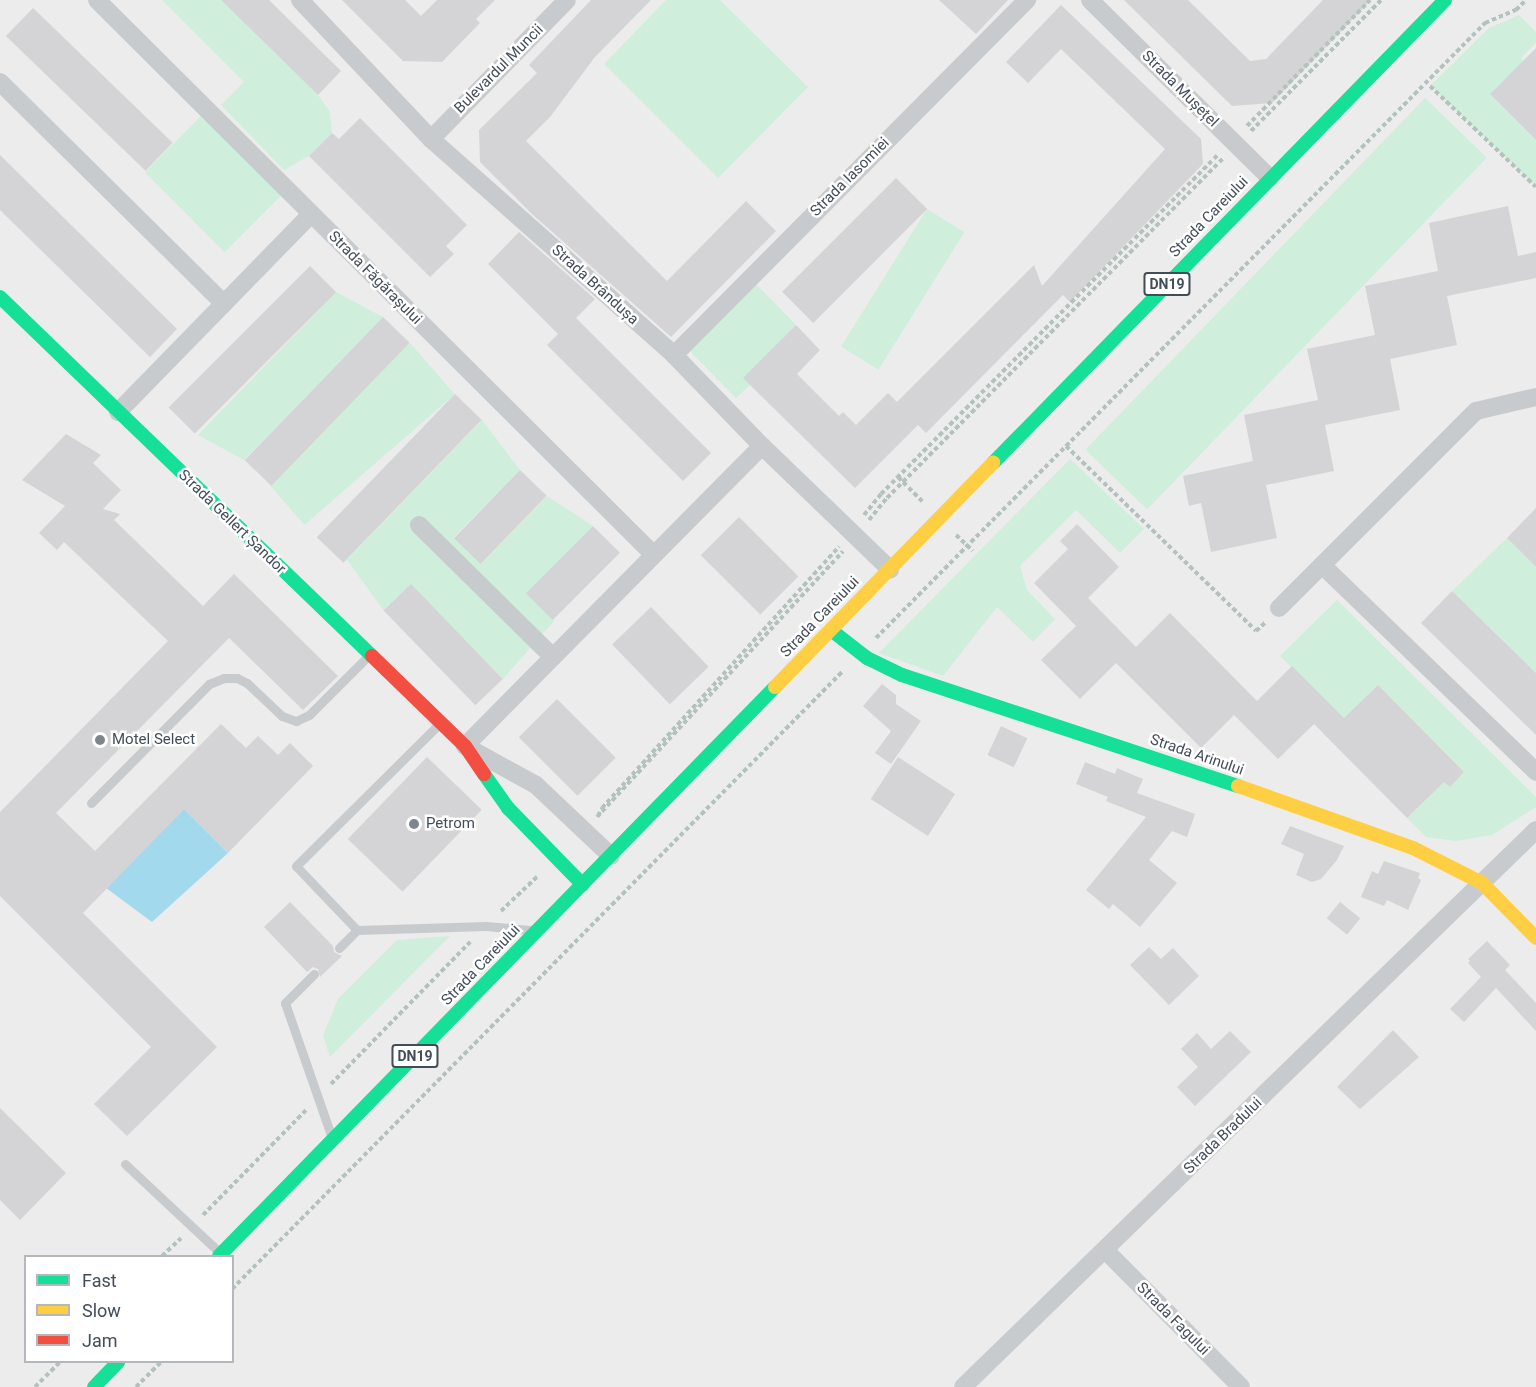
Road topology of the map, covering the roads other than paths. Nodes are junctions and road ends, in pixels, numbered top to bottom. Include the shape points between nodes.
1 (97, 0) edge
2 (300, 0) edge
3 (567, 0) edge
4 (1027, 0) edge
5 (1090, 0) edge
6 (1445, 0) edge
7 (0, 82) edge
8 (431, 139) junction
9 (1270, 178) junction
10 (310, 214) junction
11 (0, 297) edge
12 (224, 304) junction
13 (674, 355) junction
14 (1536, 397) edge
15 (118, 412) junction
16 (762, 446) junction
17 (418, 525) dead end
18 (653, 554) junction
19 (1322, 565) junction
20 (890, 569) junction
21 (1279, 608) road end
22 (831, 630) junction
23 (370, 654) junction
24 (553, 657) junction
25 (441, 722) junction
26 (465, 746) junction
27 (1536, 772) edge
28 (92, 803) dead end
29 (1536, 830) edge
30 (611, 856) junction
31 (1482, 883) junction
32 (583, 885) junction
33 (357, 930) junction
34 (538, 930) junction
35 (1536, 938) edge
36 (339, 948) dead end
37 (314, 974) dead end
38 (333, 1139) junction
39 (125, 1164) dead end
40 (1105, 1250) junction
41 (220, 1255) edge
42 (117, 1363) edge
43 (94, 1387) edge
44 (963, 1387) edge
45 (1241, 1387) edge

1 - 10 street, Strada Făgărașului
2 - 8 street, Strada Brândușa
3 - 8 street, Bulevardul Muncii
4 - 13 street, Strada Iasomiei
5 - 9 street, Strada Mușețel
6 - 9 main road, Strada Careiului / DN19
7 - 12 street
8 - 13 street, Strada Brândușa
9 - 20 main road, Strada Careiului / DN19
10 - 12 street
10 - 18 street, Strada Făgărașului
11 - 15 main road, Strada Gellert Șandor
12 - 15 street
13 - 16 street, Strada Brândușa
14 - 19 street via 1476,411
15 - 23 main road, Strada Gellert Șandor
16 - 18 street
16 - 20 street, Strada Brândușa
17 - 24 street
18 - 24 street
19 - 21 street
19 - 27 street
20 - 22 main road, Strada Careiului / DN19
22 - 30 main road, Strada Careiului / DN19
22 - 31 main road, Strada Arinului via 867,658 902,675 1163,760 1413,848
23 - 25 main road, Strada Gellert Șandor
23 - 28 lane via 309,715 296,721 282,717 237,678 209,684
24 - 26 street
25 - 26 main road, Strada Gellert Șandor
25 - 33 lane via 296,866
26 - 30 street, Strada Gellert Șandor via 536,784
26 - 32 main road, Strada Gellert Șandor via 508,808
29 - 31 street, Strada Bradului
30 - 32 main road, Strada Careiului / DN19
31 - 35 main road, Strada Arinului
31 - 40 street, Strada Bradului
32 - 34 main road, Strada Careiului / DN19
33 - 34 lane via 486,926
33 - 36 lane
34 - 38 main road, Strada Careiului / DN19
37 - 38 lane via 285,1003
38 - 41 main road, Strada Careiului / DN19
39 - 41 lane
40 - 44 street, Strada Bradului
40 - 45 street, Strada Fagului
42 - 43 main road

